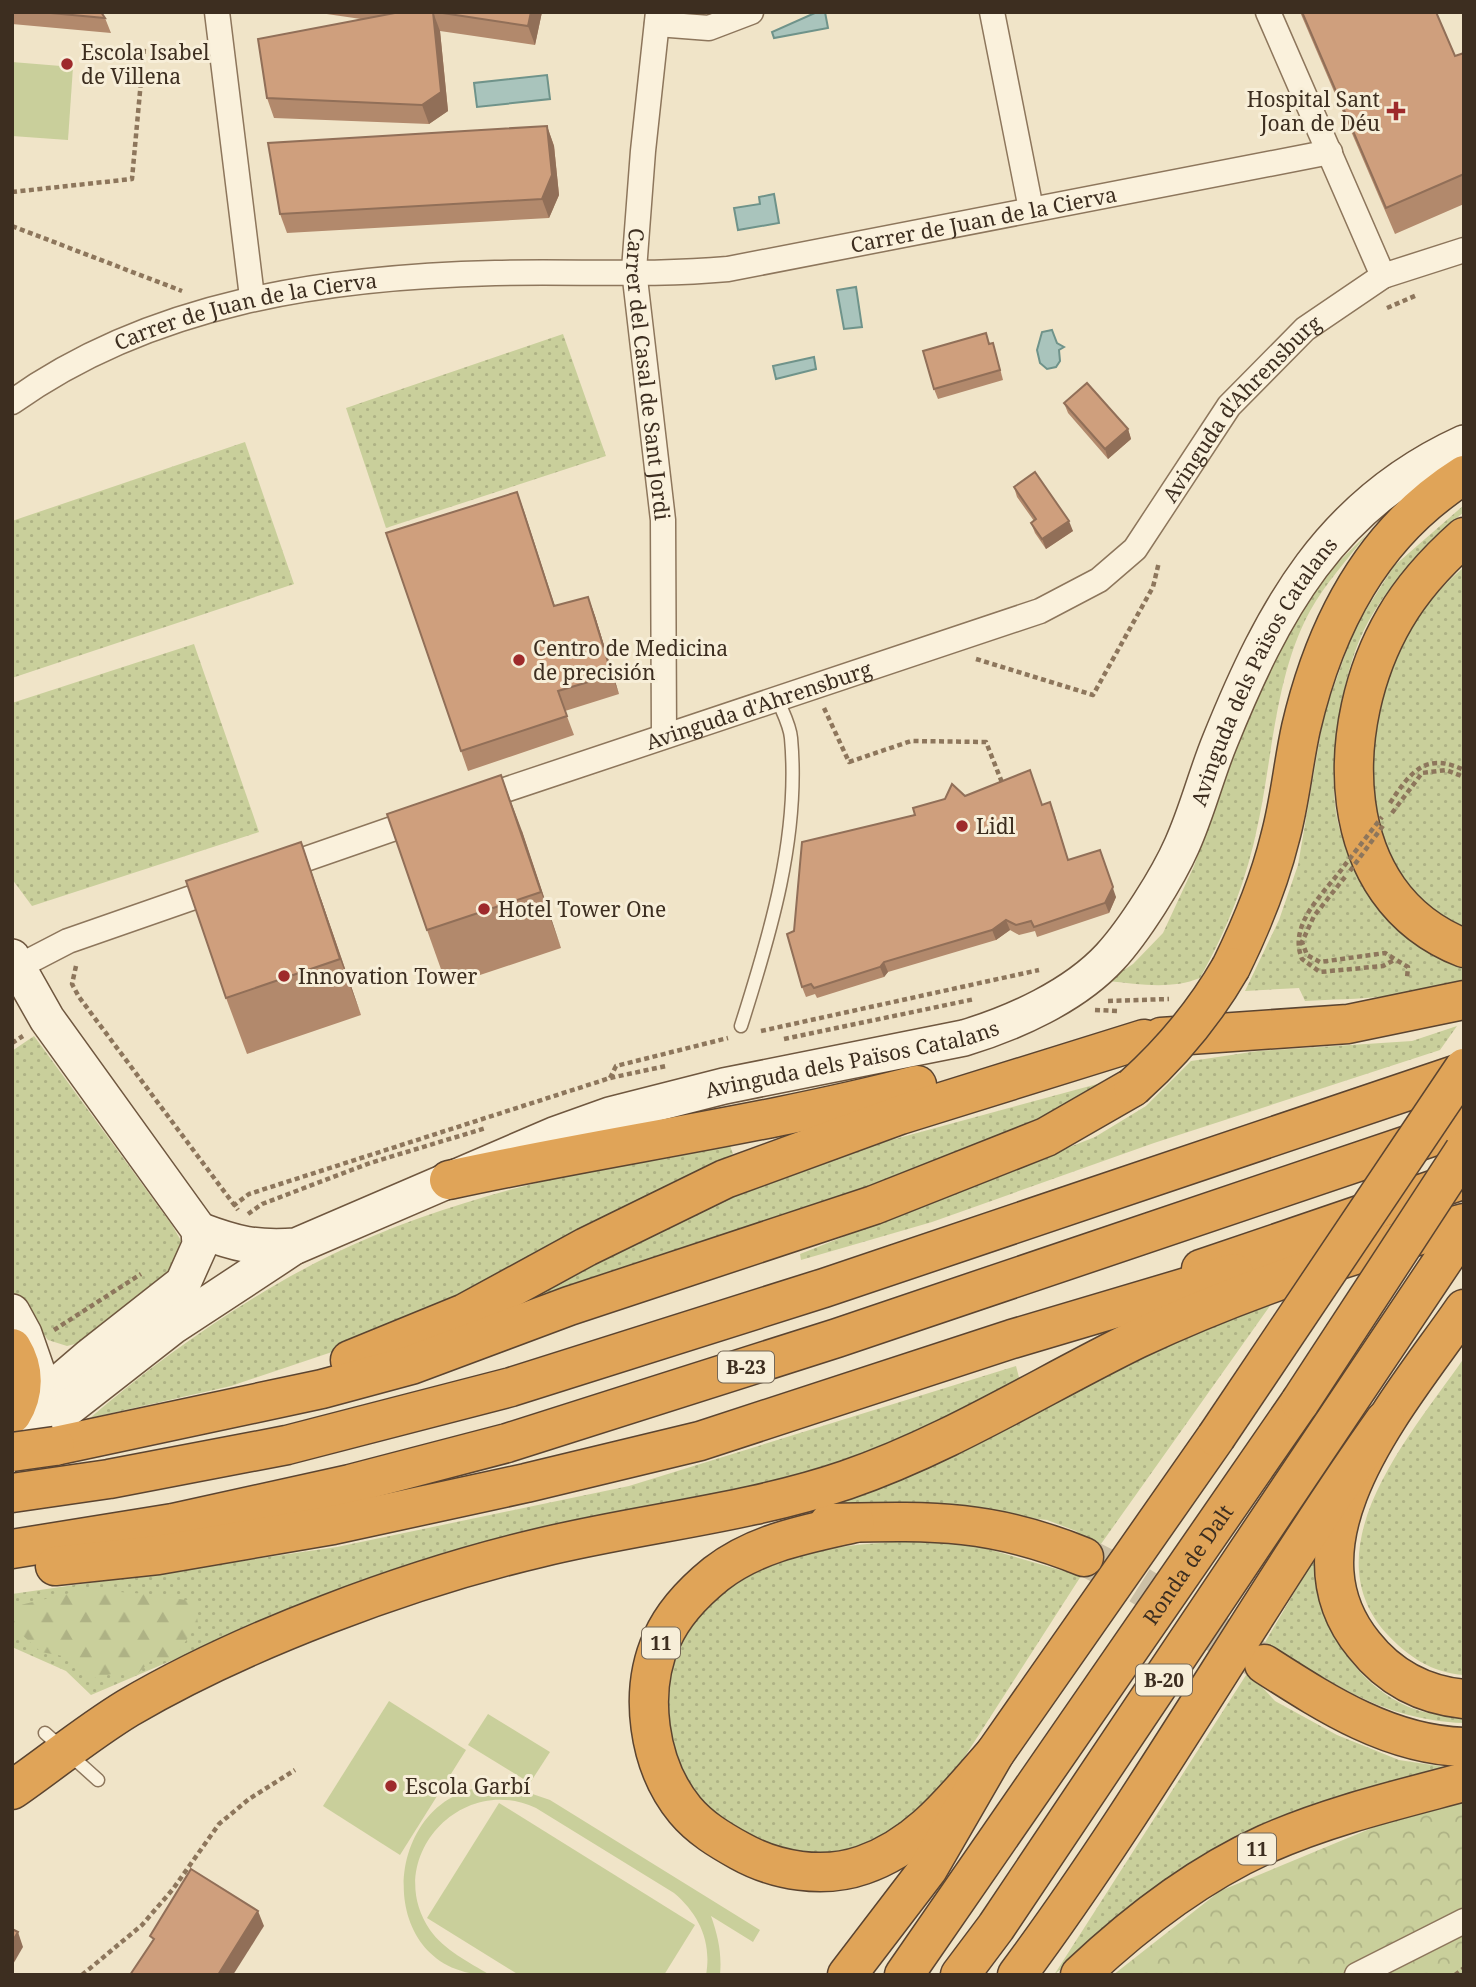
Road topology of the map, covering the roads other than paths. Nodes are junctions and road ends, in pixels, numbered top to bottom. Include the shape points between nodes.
1 (217, 12) edge
2 (751, 12) edge
3 (992, 12) edge
4 (1268, 12) edge
5 (658, 18) edge
6 (1330, 152) junction
7 (1031, 209) junction
8 (1464, 250) edge
9 (634, 271) junction
10 (1383, 275) junction
11 (252, 297) junction
12 (12, 402) edge
13 (1464, 443) edge
14 (1464, 475) edge
15 (1464, 537) edge
16 (777, 698) junction
17 (664, 736) junction
18 (1464, 948) edge
19 (14, 965) edge
20 (1464, 1000) edge
21 (743, 1032) road end
22 (1144, 1039) junction
23 (1464, 1070) edge
24 (1464, 1126) edge
25 (1464, 1151) edge
26 (1464, 1179) edge
27 (449, 1180) junction
28 (1464, 1204) edge
29 (1464, 1223) edge
30 (1464, 1229) edge
31 (199, 1230) junction
32 (296, 1246) junction
33 (1464, 1309) edge
34 (23, 1333) edge
35 (1012, 1339) junction
36 (89, 1357) junction
37 (45, 1394) junction
38 (186, 1419) junction
39 (1385, 1420) junction
40 (24, 1436) edge
41 (12, 1493) edge
42 (855, 1523) junction
43 (12, 1549) edge
44 (1084, 1557) tunnel mouth
45 (12, 1571) edge
46 (322, 1618) junction
47 (1264, 1664) tunnel mouth
48 (1464, 1699) edge
49 (1464, 1747) edge
50 (995, 1753) junction
51 (78, 1762) dead end
52 (98, 1780) dead end
53 (1464, 1782) edge
54 (12, 1790) edge
55 (1464, 1921) edge
56 (847, 1975) edge
57 (904, 1975) edge
58 (960, 1975) edge
59 (1017, 1975) edge
60 (1080, 1975) edge
61 (1357, 1975) edge

1 - 11 street
2 - 5 street via 709,29
3 - 7 street
4 - 6 street
5 - 9 street, Carrer del Casal de Sant Jordi
6 - 7 street, Carrer de Juan de la Cierva
6 - 10 street
7 - 9 street, Carrer de Juan de la Cierva via 728,269
8 - 10 street, Avinguda d'Ahrensburg
9 - 11 street, Carrer de Juan de la Cierva via 407,276
9 - 17 street, Carrer del Casal de Sant Jordi via 663,520
10 - 16 street, Avinguda d'Ahrensburg via 1305,329 1229,406 1135,550 1099,580 1040,611
11 - 12 street, Carrer de Juan de la Cierva via 198,312 98,352
13 - 27 street, Avinguda dels Països Catalans via 1433,457 1376,495 1328,541 1278,612 1220,740 1181,847 1133,928 1110,958 1076,984 1041,1008 1000,1027 652,1103 554,1135
14 - 38 highway, bridge via 1416,510 1382,546 1338,614 1319,659 1280,838 1252,924 1211,1003 1188,1033 1133,1087 1046,1138 874,1205 569,1306 411,1365
15 - 18 highway via 1415,588 1382,642 1361,701 1353,764 1355,808 1391,895 1412,916
16 - 17 street, Avinguda d'Ahrensburg
16 - 21 lane via 791,737 785,857
17 - 19 street, Avinguda d'Ahrensburg via 68,941
19 - 31 street via 53,1027
20 - 22 highway via 1348,1024
22 - 27 highway via 1039,1054 781,1117
22 - 38 highway via 900,1115 725,1179 464,1313
23 - 41 highway, B-23 via 824,1288 511,1387 287,1445
23 - 50 highway, bridge
24 - 43 highway, B-23 via 837,1338 508,1443 173,1523
25 - 57 highway, Ronda de Dalt / B-20, bridge via 1300,1402
26 - 35 highway via 1238,1255
27 - 32 street, Avinguda dels Països Catalans
28 - 35 highway
29 - 46 highway via 1201,1310 848,1479 732,1512 537,1548
30 - 58 highway, Ronda de Dalt / B-20 via 1180,1656
31 - 32 street, Avinguda dels Països Catalans via 260,1249
31 - 36 street via 200,1245 183,1283
32 - 40 street via 172,1327
33 - 39 highway
34 - 36 street via 46,1351 66,1359
34 - 37 street
34 - 40 highway via 19,1403
35 - 45 highway via 700,1441 526,1483 333,1525 158,1556
36 - 37 street
37 - 40 street
38 - 40 highway
39 - 48 highway via 1356,1474 1339,1524 1335,1561 1341,1604 1358,1638 1390,1672 1434,1695
39 - 59 highway via 1321,1510 1139,1800
42 - 44 highway via 958,1522 1028,1537
42 - 46 highway via 757,1528 640,1545 454,1583
42 - 50 highway, 11 via 760,1549 718,1573 682,1607 662,1639 651,1680 650,1724 656,1760 670,1787 705,1829 733,1847 782,1868 820,1872 862,1866 922,1833
46 - 54 highway via 131,1706
47 - 49 highway via 1366,1723 1419,1741
50 - 56 highway via 928,1869
51 - 52 lane
53 - 60 highway, 11 via 1354,1812 1265,1844 1197,1882 1130,1930
55 - 61 street

